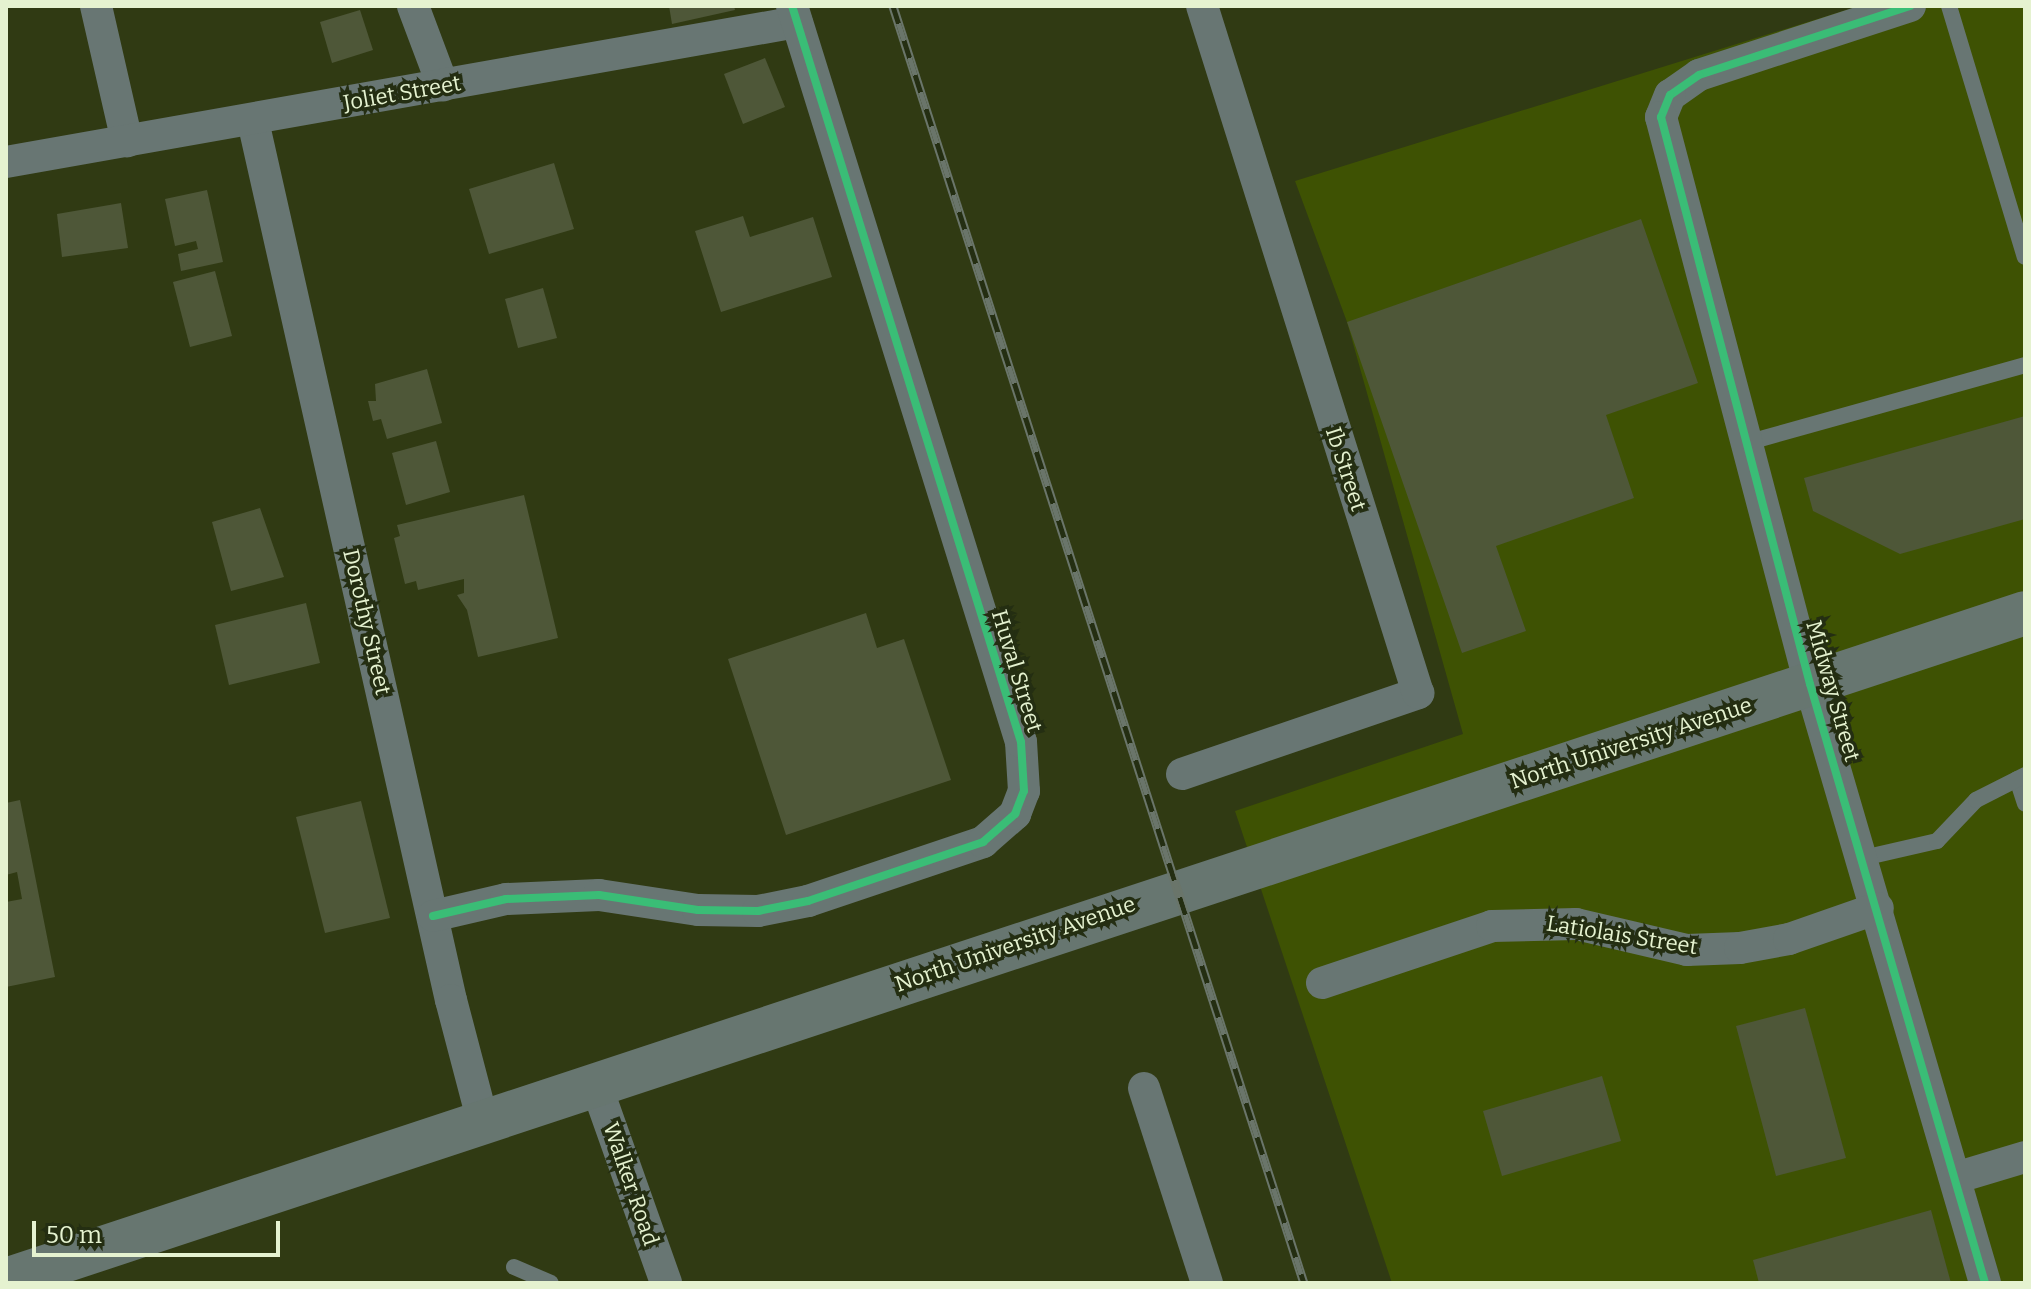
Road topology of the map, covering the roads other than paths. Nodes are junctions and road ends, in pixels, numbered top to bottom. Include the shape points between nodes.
1 (96, 6) edge
2 (413, 6) edge
3 (1202, 6) edge
4 (1910, 6) edge
5 (1949, 6) edge
6 (795, 14) edge
7 (443, 86) junction
8 (253, 121) junction
9 (127, 141) junction
10 (6, 162) edge
11 (2025, 257) edge
12 (2025, 365) edge
13 (1746, 443) junction
14 (2025, 613) edge
15 (1810, 684) junction
16 (1182, 774) dead end
17 (2021, 777) edge
18 (2025, 804) edge
19 (1863, 858) junction
20 (1878, 908) junction
21 (433, 916) junction
22 (1322, 983) dead end
23 (596, 1085) junction
24 (1144, 1088) dead end
25 (483, 1122) junction
26 (2025, 1157) edge
27 (1955, 1178) junction
28 (514, 1267) dead end
29 (6, 1280) edge
30 (663, 1282) edge
31 (551, 1283) edge
32 (1207, 1283) edge
33 (1985, 1283) edge

1 - 9 street
2 - 7 street
3 - 16 street, Ib Street via 1418,693
4 - 13 street, Midway Street via 1699,75 1670,95 1663,107 1663,139
5 - 11 lane
6 - 7 street, Joliet Street
6 - 21 street, Huval Street via 1021,742 1025,776 1020,802 998,833 983,842 808,901 758,911 698,910 599,895 506,899
7 - 8 street, Joliet Street
8 - 9 street, Joliet Street
8 - 21 street, Dorothy Street
9 - 10 street, Joliet Street
12 - 13 lane
13 - 15 street, Midway Street
14 - 15 main road, North University Avenue
15 - 19 street, Midway Street
15 - 23 main road, North University Avenue
17 - 18 lane
17 - 19 lane via 1976,800 1937,841
19 - 20 street, Midway Street
20 - 22 street, Latiolais Street via 1789,939 1740,948 1687,950 1576,924 1492,926
20 - 27 street, Midway Street
21 - 25 street, Dorothy Street
23 - 25 main road, North University Avenue
23 - 30 street, Walker Road
24 - 32 street
25 - 29 main road, North University Avenue
26 - 27 street
27 - 33 street, Midway Street
28 - 31 lane

